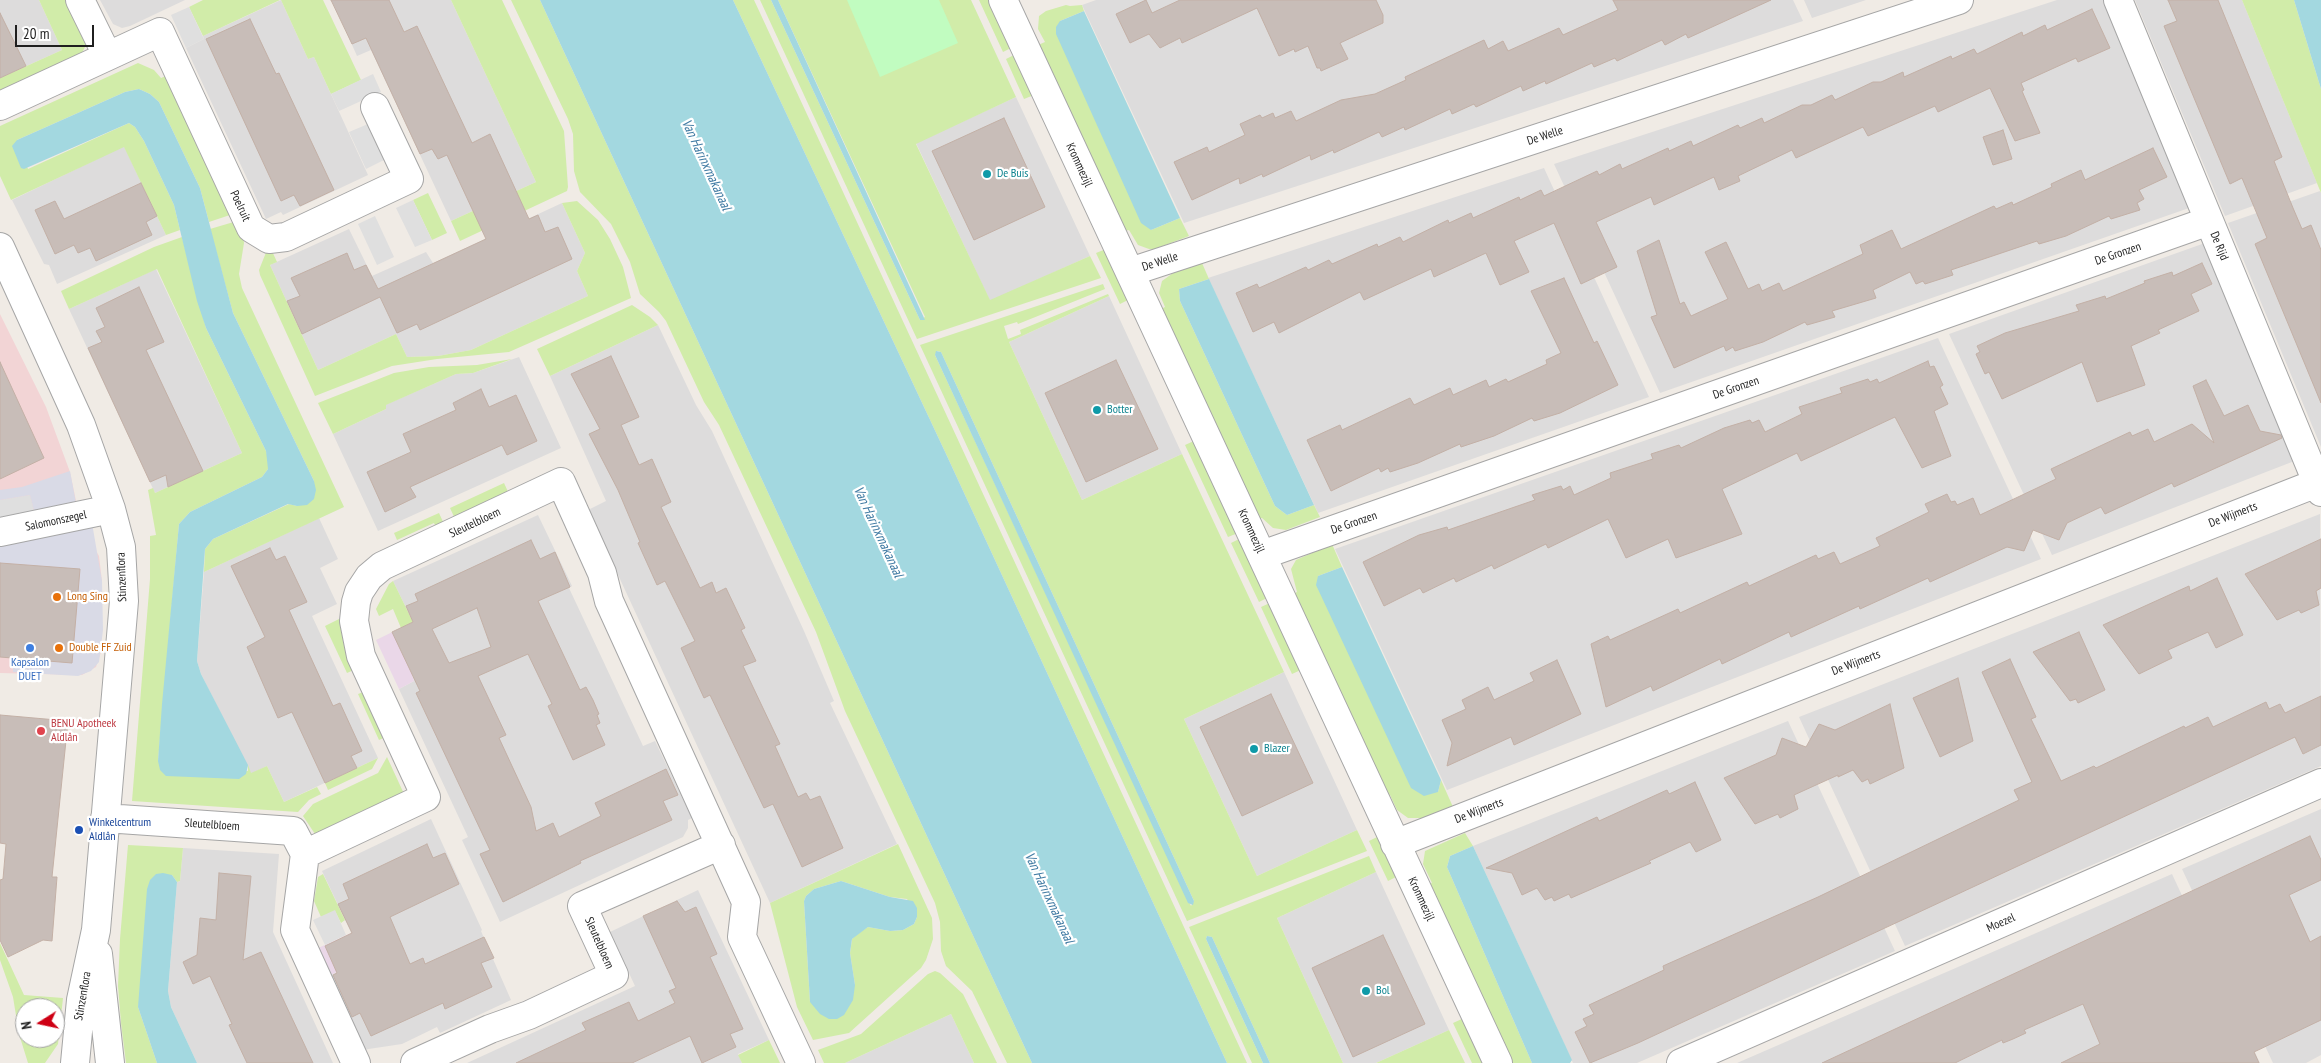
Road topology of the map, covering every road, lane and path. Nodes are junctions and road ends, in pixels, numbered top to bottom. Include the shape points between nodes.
1 (80, 0) edge
2 (1959, 0) edge
3 (2118, 0) edge
4 (1011, 2) edge
5 (107, 55) junction
6 (0, 106) edge
7 (375, 107) dead end
8 (2209, 222) junction
9 (0, 247) edge
10 (1130, 272) junction
11 (2319, 487) edge
12 (111, 509) junction
13 (0, 532) edge
14 (1262, 555) junction
15 (2321, 783) edge
16 (105, 818) junction
17 (1395, 844) junction
18 (721, 845) junction
19 (305, 854) junction
20 (96, 930) junction
21 (799, 1059) edge
22 (75, 1063) edge
23 (110, 1063) edge
24 (356, 1063) edge
25 (415, 1063) edge
26 (1498, 1063) edge
27 (1681, 1063) edge

1 - 5 street
2 - 10 street, De Welle
3 - 8 street, De Rijd
4 - 10 street, Krommezijl
5 - 6 street, Poelruit
5 - 7 street, Poelruit via 160,32 251,228 269,239 286,237 409,179
8 - 11 street, De Rijd
8 - 14 street, De Gronzen
9 - 12 street, Stinzenflora via 81,425
10 - 14 street, Krommezijl
11 - 17 street, De Wijmerts
12 - 13 street, Salomonszegel
12 - 16 street, Stinzenflora via 121,548 124,601
14 - 17 street, Krommezijl
15 - 27 street, Moezel
16 - 19 street, Sleutelbloem via 293,831
16 - 20 street, Stinzenflora
17 - 26 street, Krommezijl
18 - 19 street, Sleutelbloem via 608,601 602,573 561,482 382,566 363,584 356,602 354,621 361,656 426,797
18 - 21 street, Sleutelbloem via 746,902 742,937
18 - 25 street, Sleutelbloem via 582,906 614,975
19 - 24 street via 295,930
20 - 22 street, Stinzenflora via 80,1000
20 - 23 street, Stinzenflora

